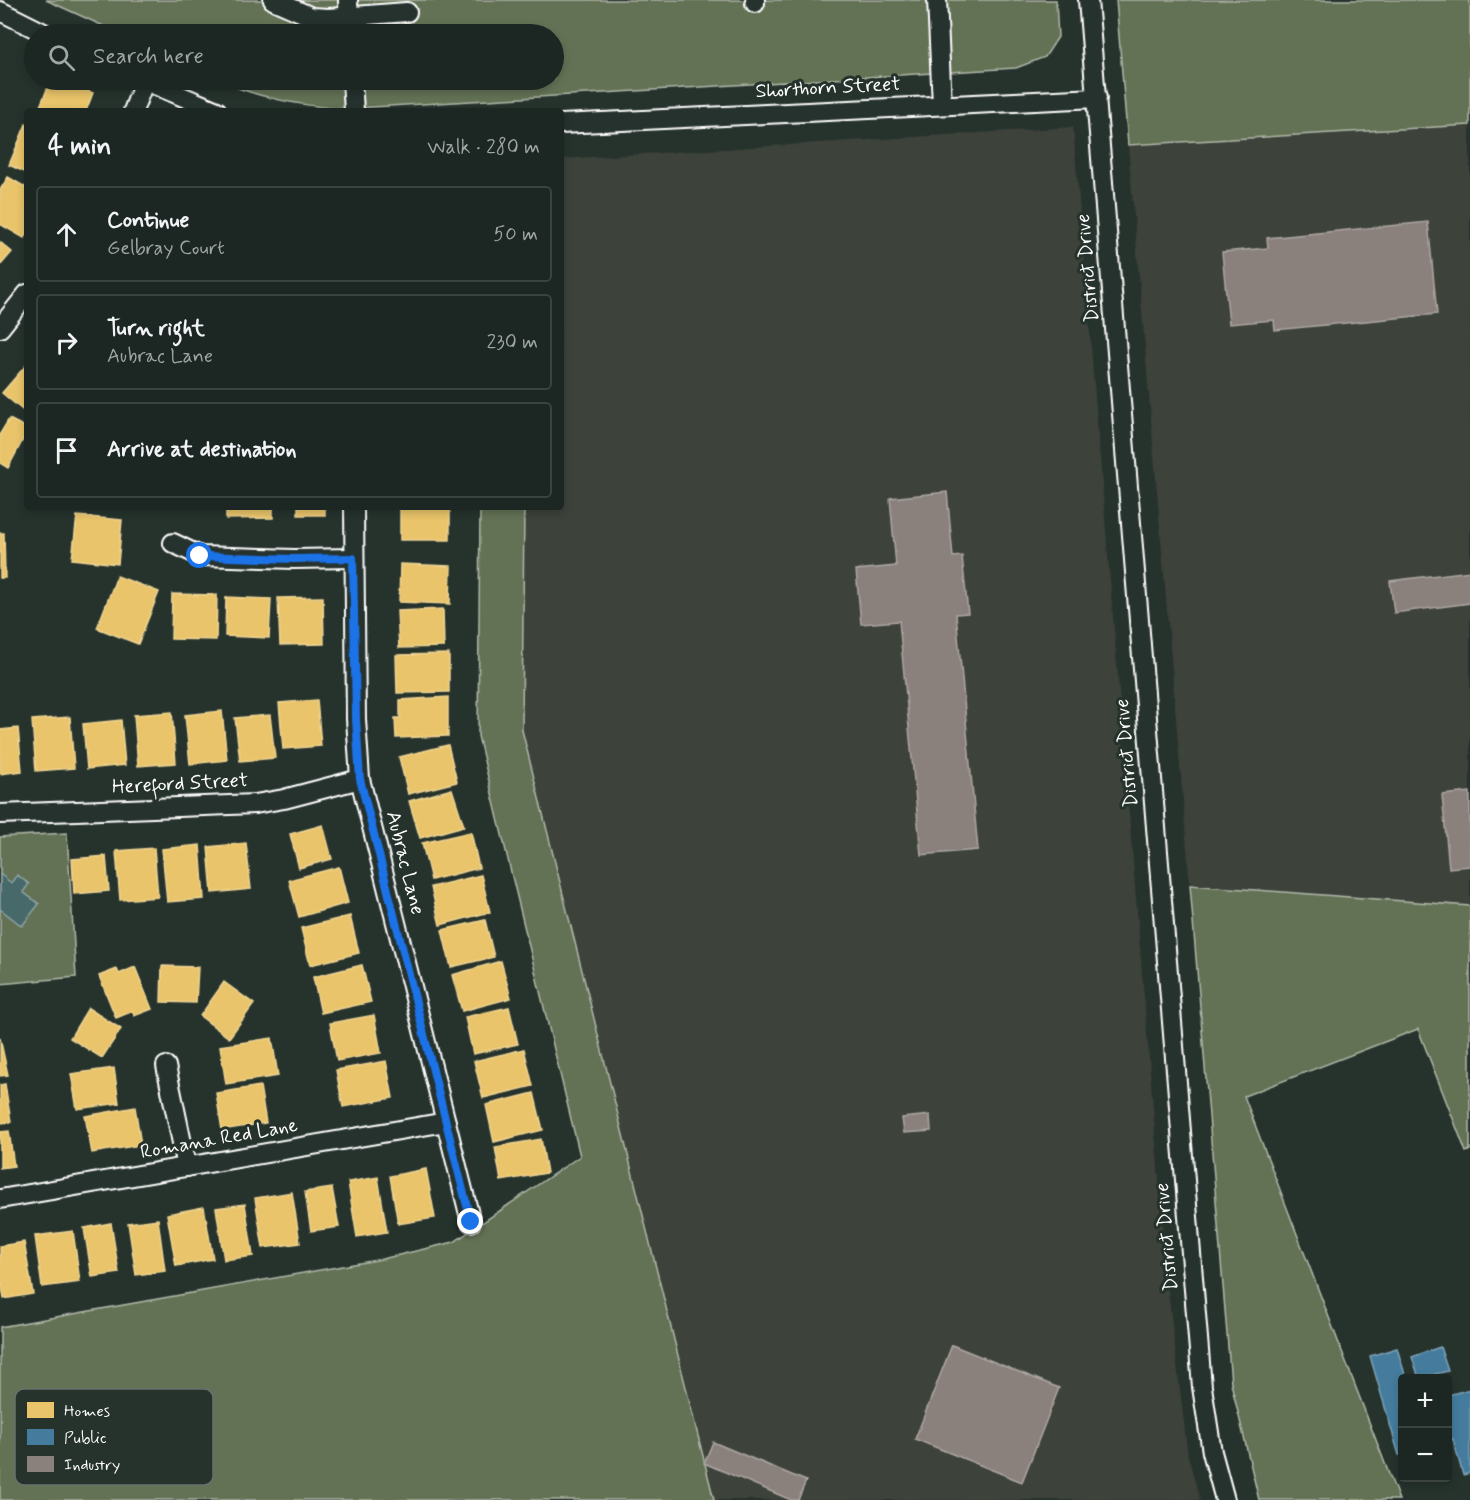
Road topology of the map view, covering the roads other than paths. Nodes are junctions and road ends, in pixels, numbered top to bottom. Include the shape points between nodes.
1 (273, 0) edge
2 (937, 0) edge
3 (1088, 0) edge
4 (348, 8) edge
5 (0, 11) edge
6 (407, 12) dead end
7 (26, 24) edge
8 (349, 24) edge
9 (140, 90) edge
10 (168, 90) edge
11 (353, 90) edge
12 (1097, 98) junction
13 (942, 105) junction
14 (134, 108) edge
15 (210, 108) edge
16 (354, 108) edge
17 (564, 124) edge
18 (24, 298) edge
19 (0, 328) edge
20 (354, 510) edge
21 (173, 543) dead end
22 (353, 558) junction
23 (360, 779) junction
24 (0, 814) edge
25 (166, 1065) dead end
26 (446, 1122) junction
27 (187, 1167) junction
28 (0, 1199) edge
29 (471, 1222) dead end
30 (1225, 1500) edge

1 - 4 street via 312,17 328,18
2 - 13 street
3 - 12 street, District Drive
4 - 6 street
4 - 8 street
5 - 7 street
9 - 14 street
10 - 15 street
11 - 16 street
12 - 13 street, Shorthorn Street
12 - 30 street, District Drive via 1203,1387 1212,1452
13 - 17 street, Shorthorn Street
18 - 19 street
20 - 22 street, Aubrac Lane
21 - 22 street via 200,556
22 - 23 street, Aubrac Lane
23 - 24 street, Hereford Street via 255,804
23 - 26 street, Aubrac Lane
25 - 27 street
26 - 27 street, Romana Red Lane
26 - 29 street, Aubrac Lane
27 - 28 street, Romana Red Lane

